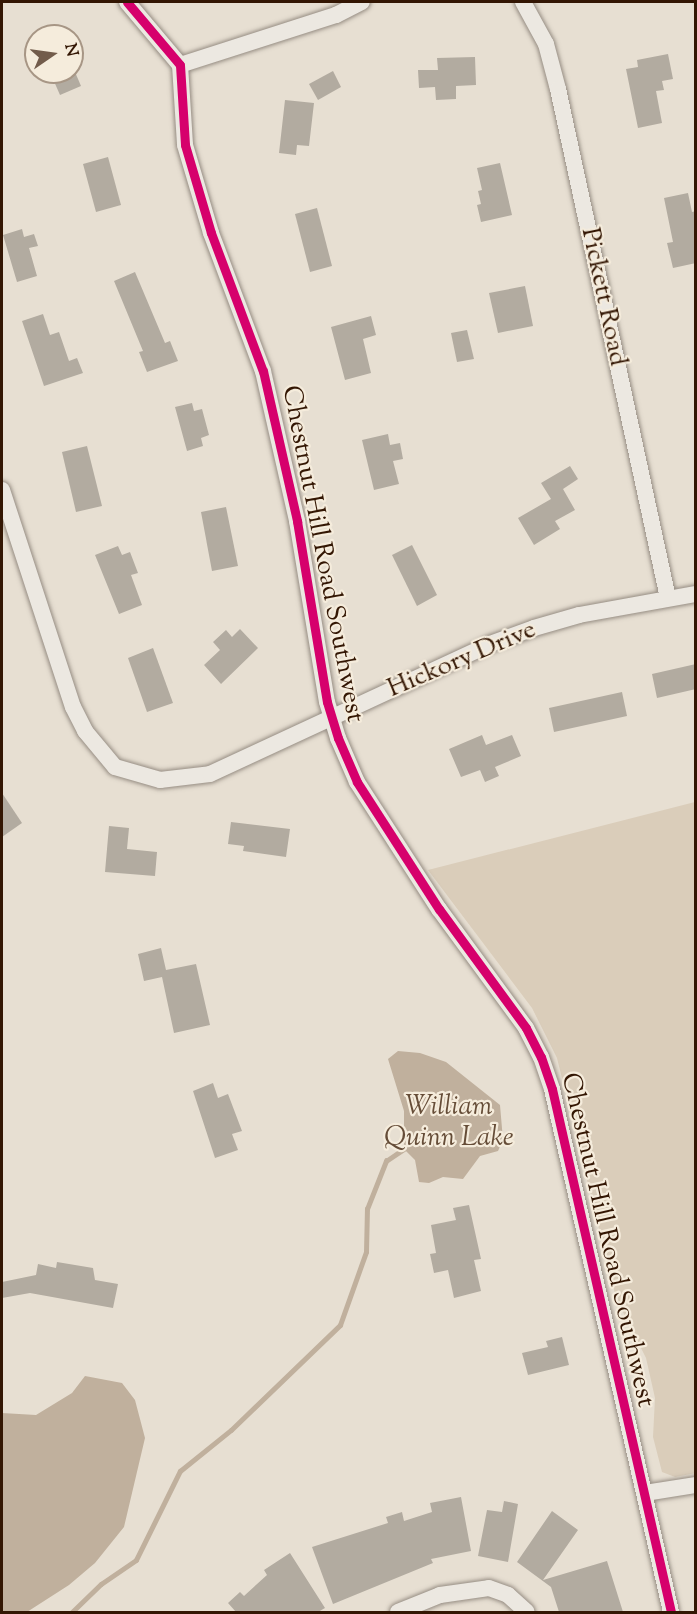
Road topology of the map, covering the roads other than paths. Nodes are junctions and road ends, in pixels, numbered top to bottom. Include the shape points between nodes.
1 (127, 2) edge
2 (362, 2) edge
3 (523, 2) edge
4 (180, 65) junction
5 (2, 490) edge
6 (696, 594) edge
7 (668, 598) junction
8 (331, 717) junction
9 (696, 1485) edge
10 (645, 1493) junction
11 (398, 1612) edge
12 (527, 1612) edge
13 (671, 1612) edge

1 - 4 street
2 - 4 street via 336,15
3 - 7 street, Pickett Road via 546,44 558,89
4 - 8 street, Chestnut Hill Road Southwest via 185,145 211,233 263,371 297,521
5 - 8 street, Hickory Drive via 73,707 100,753 114,767 160,780 184,780 210,774
6 - 7 street, Hickory Drive
7 - 8 street, Hickory Drive via 579,615 501,640
8 - 10 street, Chestnut Hill Road Southwest via 357,782 439,909 526,1028 541,1057 552,1089
9 - 10 street
10 - 13 street, Chestnut Hill Road Southwest
11 - 12 street via 440,1595 489,1588 508,1595

